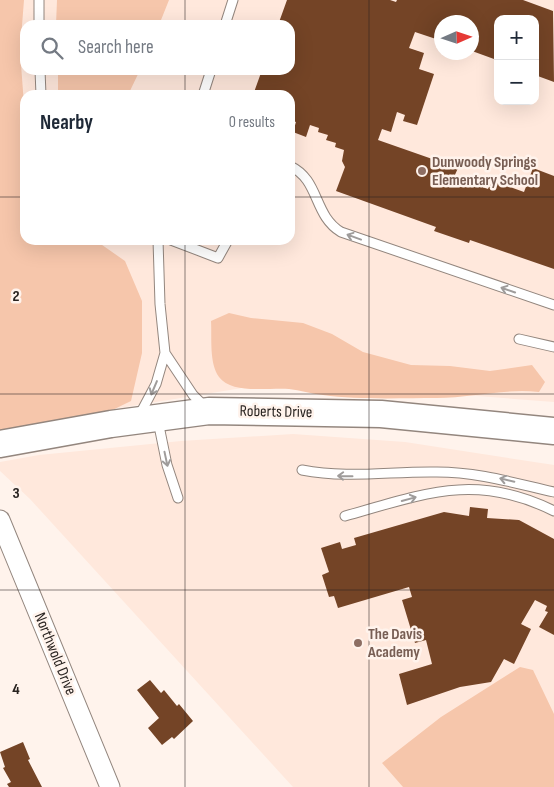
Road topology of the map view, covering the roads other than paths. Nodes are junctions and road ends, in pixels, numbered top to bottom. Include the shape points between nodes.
1 (39, 0) edge
2 (233, 0) edge
3 (39, 20) edge
4 (227, 20) edge
5 (40, 75) edge
6 (209, 75) edge
7 (41, 90) edge
8 (205, 90) edge
9 (295, 170) edge
10 (158, 245) edge
11 (184, 245) edge
12 (225, 245) edge
13 (554, 305) edge
14 (519, 338) dead end
15 (554, 347) edge
16 (165, 353) junction
17 (209, 411) junction
18 (146, 420) junction
19 (554, 431) edge
20 (0, 444) edge
21 (302, 470) dead end
22 (554, 492) edge
23 (178, 498) dead end
24 (554, 511) edge
25 (345, 516) dead end
26 (0, 520) edge
27 (110, 787) edge

1 - 3 lane
2 - 4 lane
5 - 7 lane
6 - 8 lane
13 -> 9 lane via 341,232 321,212 306,179
10 - 16 lane
11 - 12 lane via 218,258
14 - 15 lane
16 - 17 lane via 193,395
16 -> 18 lane
17 - 18 street, Roberts Drive
17 - 19 street, Roberts Drive via 381,414
18 - 20 street, Roberts Drive
18 -> 23 lane
22 -> 21 lane via 492,476 464,473 345,476
25 -> 24 lane via 455,489 477,489 518,497
26 - 27 street, Northwold Drive

